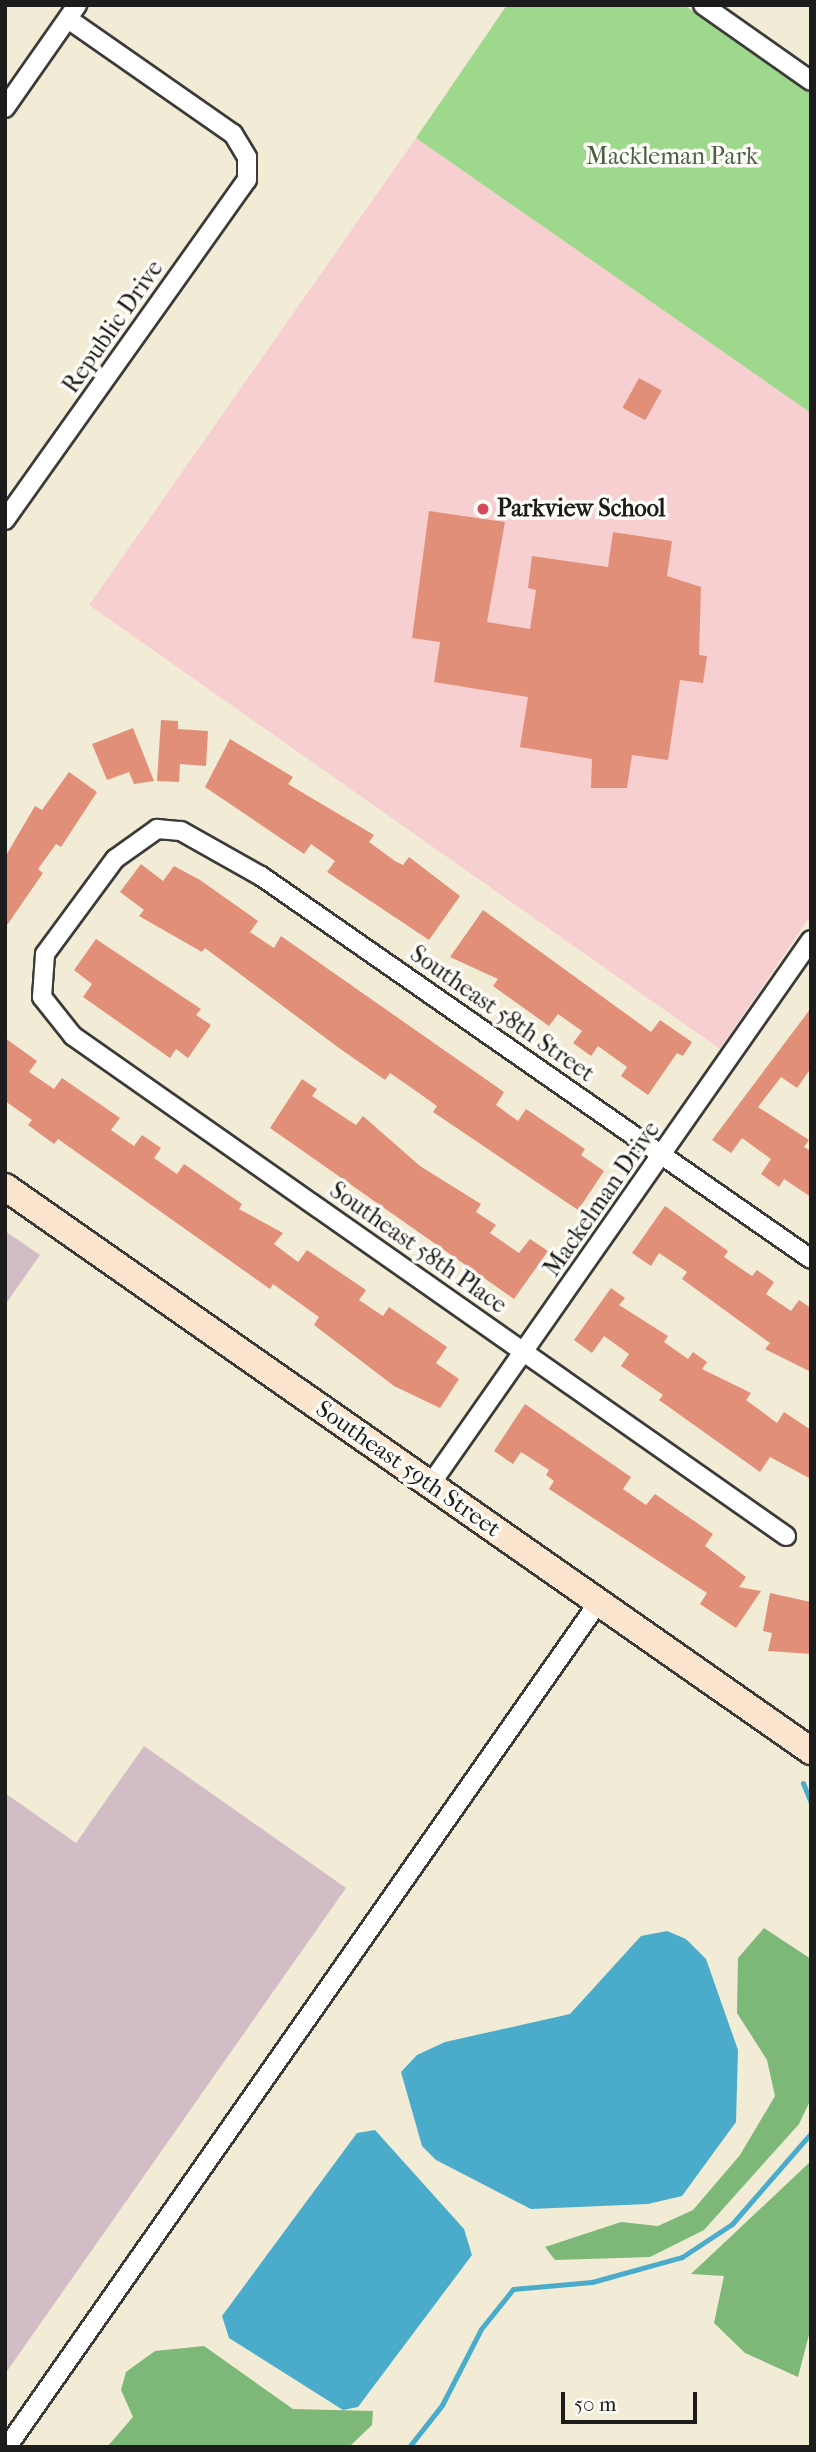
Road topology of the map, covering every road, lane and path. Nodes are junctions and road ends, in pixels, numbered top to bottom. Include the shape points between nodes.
1 (703, 5) edge
2 (73, 12) edge
3 (811, 81) edge
4 (5, 108) edge
5 (5, 520) edge
6 (157, 829) joint
7 (811, 940) edge
8 (806, 960) edge
9 (662, 1155) junction
10 (5, 1187) edge
11 (811, 1259) edge
12 (525, 1353) junction
13 (430, 1485) junction
14 (786, 1536) dead end
15 (598, 1602) junction
16 (811, 1751) edge
17 (7, 2447) edge

1 - 3 street
2 - 4 street
2 - 5 street, Republic Drive via 233,134 247,157 247,180
6 - 9 street, Southeast 58th Street via 181,831 261,876
6 - 12 street, Southeast 58th Place via 115,859 45,954 41,984 48,1010 73,1036
7 - 8 street, Mackelman Drive
8 - 9 street, Mackelman Drive
9 - 11 street, Southeast 58th Street
9 - 12 street, Mackelman Drive
10 - 13 main road, Southeast 59th Street
12 - 13 street, Mackelman Drive
12 - 14 street, Southeast 58th Place
13 - 15 main road, Southeast 59th Street
15 - 16 main road, Southeast 59th Street
15 - 17 street

